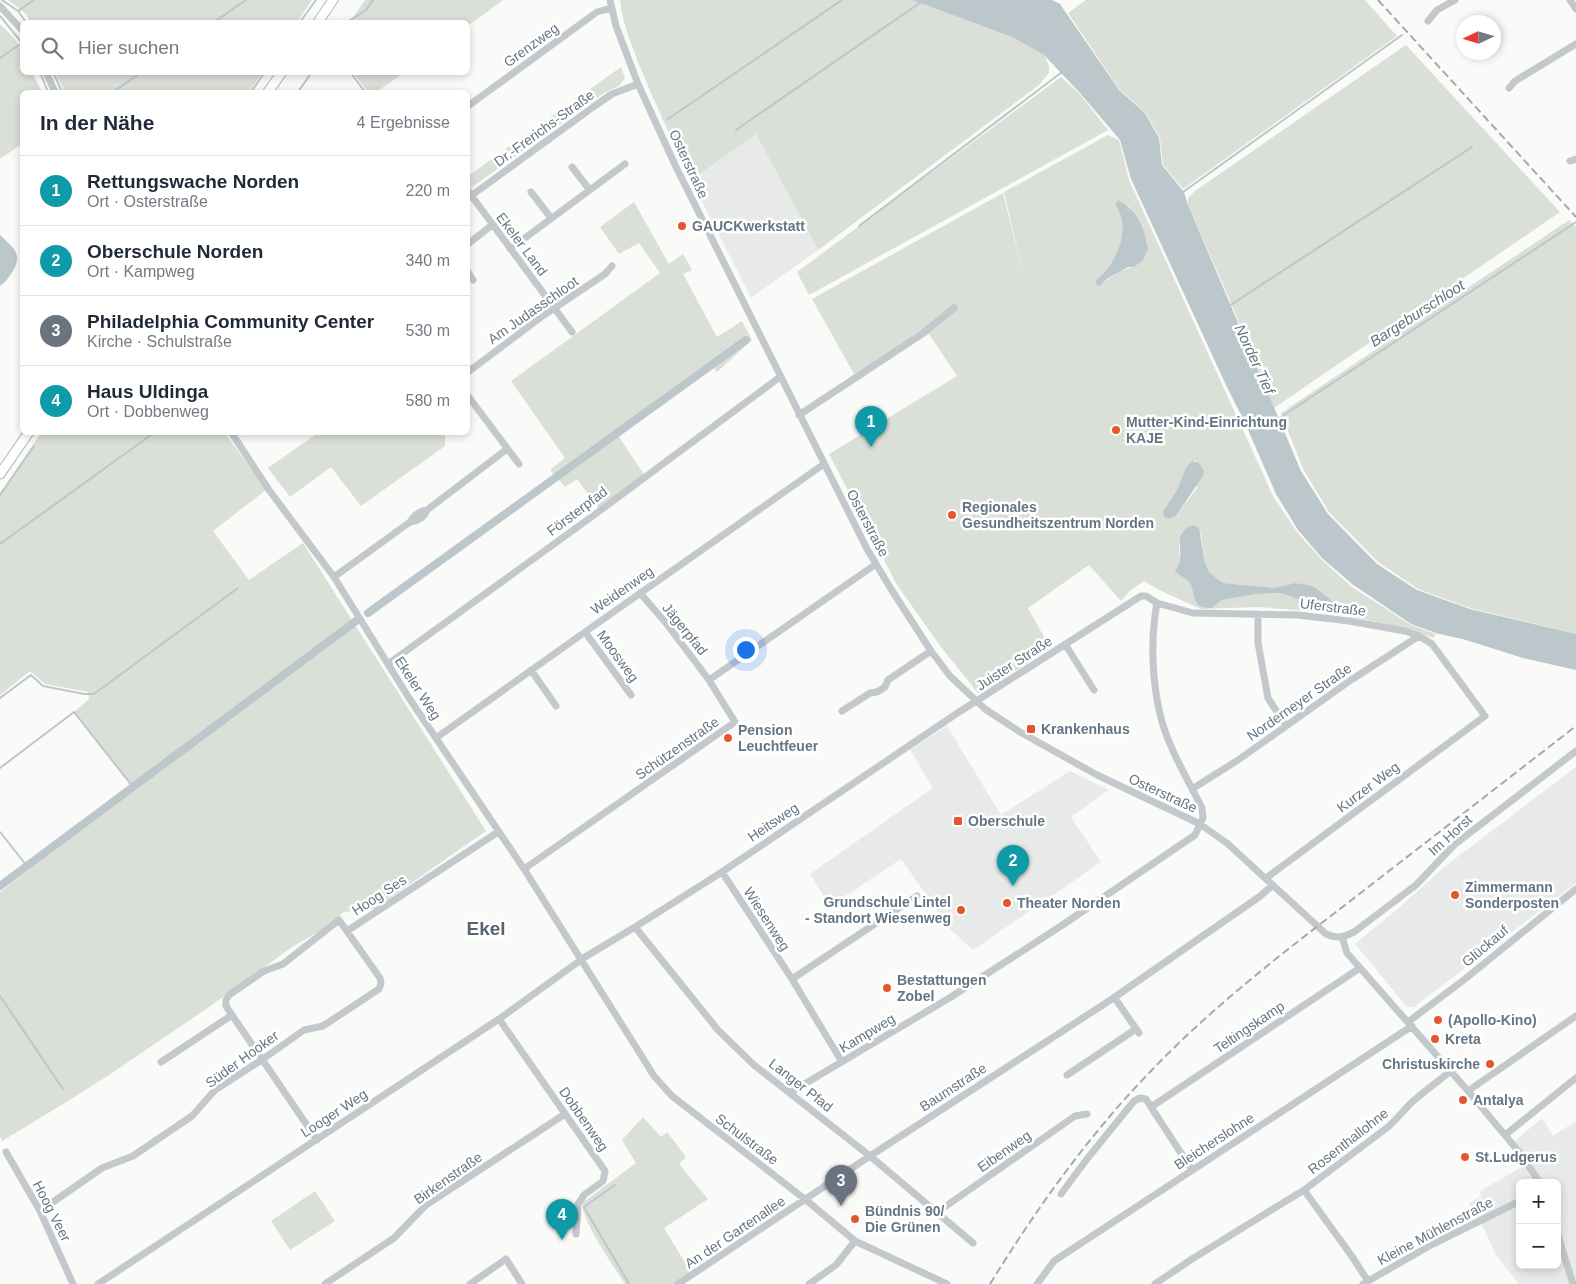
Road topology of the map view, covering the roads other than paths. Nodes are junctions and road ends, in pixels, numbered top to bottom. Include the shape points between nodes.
1 (334, 0) edge
2 (1455, 0) edge
3 (1570, 0) edge
4 (610, 4) edge
5 (0, 6) edge
6 (1576, 8) edge
7 (319, 20) edge
8 (1428, 21) dead end
9 (20, 28) edge
10 (1576, 44) edge
11 (47, 75) edge
12 (280, 75) edge
13 (638, 84) junction
14 (1509, 88) dead end
15 (53, 90) edge
16 (269, 90) edge
17 (470, 105) edge
18 (625, 164) dead end
19 (572, 167) dead end
20 (589, 189) junction
21 (531, 192) dead end
22 (470, 194) edge
23 (470, 196) edge
24 (551, 218) junction
25 (492, 225) junction
26 (470, 242) edge
27 (510, 249) junction
28 (612, 266) dead end
29 (470, 275) edge
30 (473, 280) dead end
31 (954, 308) dead end
32 (554, 309) junction
33 (572, 332) dead end
34 (470, 371) edge
35 (780, 377) junction
36 (470, 399) edge
37 (799, 414) junction
38 (27, 435) edge
39 (233, 435) edge
40 (507, 450) junction
41 (519, 464) dead end
42 (824, 464) junction
43 (0, 474) edge
44 (876, 564) junction
45 (334, 577) junction
46 (640, 593) junction
47 (1141, 596) joint
48 (1157, 604) junction
49 (1258, 614) junction
50 (585, 632) junction
51 (1419, 636) junction
52 (1065, 644) junction
53 (931, 651) junction
54 (388, 664) junction
55 (531, 670) junction
56 (710, 680) junction
57 (1094, 690) dead end
58 (631, 695) dead end
59 (976, 702) junction
60 (556, 706) dead end
61 (842, 711) dead end
62 (1485, 716) joint
63 (1286, 726) junction
64 (436, 738) junction
65 (1576, 751) edge
66 (1192, 789) junction
67 (1200, 824) junction
68 (498, 832) junction
69 (524, 869) junction
70 (722, 872) junction
71 (1266, 878) junction
72 (1273, 885) junction
73 (1576, 889) edge
74 (917, 896) dead end
75 (635, 927) junction
76 (347, 930) junction
77 (1342, 937) junction
78 (581, 959) junction
79 (1360, 968) junction
80 (792, 979) junction
81 (1114, 997) junction
82 (232, 1016) junction
83 (1576, 1016) edge
84 (499, 1019) junction
85 (1410, 1024) junction
86 (263, 1060) junction
87 (161, 1062) dead end
88 (842, 1062) junction
89 (1451, 1071) junction
90 (1067, 1075) dead end
91 (1576, 1078) edge
92 (790, 1092) junction
93 (1468, 1092) junction
94 (1151, 1107) junction
95 (565, 1114) junction
96 (1086, 1114) dead end
97 (1505, 1135) junction
98 (317, 1140) junction
99 (6, 1152) dead end
100 (870, 1156) junction
101 (1192, 1170) junction
102 (1538, 1179) edge
103 (1304, 1190) junction
104 (1061, 1194) dead end
105 (806, 1200) junction
106 (1516, 1203) edge
107 (40, 1211) junction
108 (936, 1213) junction
109 (576, 1234) dead end
110 (855, 1241) junction
111 (973, 1243) dead end
112 (1561, 1245) edge
113 (1365, 1282) edge
114 (73, 1284) edge
115 (98, 1284) edge
116 (325, 1284) edge
117 (470, 1284) edge
118 (522, 1284) edge
119 (678, 1284) edge
120 (809, 1284) edge
121 (947, 1284) edge
122 (1037, 1284) edge
123 (1155, 1284) edge
124 (1573, 1284) edge

1 - 7 main road
2 - 8 street via 1437,10
3 - 6 street
4 - 13 street, Osterstraße
4 - 17 street, Grenzweg
5 - 9 street
10 - 14 street via 1515,81
11 - 15 street
12 - 16 main road
13 - 22 street, Dr.-Frerichs-Straße via 612,94
13 - 35 street, Osterstraße
18 - 20 street
19 - 20 street
20 - 24 street
21 - 24 street
23 - 25 street, Ekeler Land
24 - 27 street
25 - 26 street
25 - 27 street, Ekeler Land
27 - 32 street, Ekeler Land
28 - 32 street, Am Judasschloot
29 - 30 street
31 - 37 street via 922,334
32 - 33 street, Ekeler Land
32 - 34 street, Am Judasschloot
35 - 37 street, Osterstraße
35 - 54 street, Försterpfad
36 - 40 street
37 - 42 street, Osterstraße
38 - 43 main road
39 - 45 street, Ekeler Weg via 269,490
40 - 41 street
40 - 45 street
42 - 44 street, Osterstraße
42 - 46 street, Weidenweg
44 - 53 street, Osterstraße
44 - 56 street
45 - 54 street, Ekeler Weg
46 - 50 street, Weidenweg
46 - 56 street, Jägerpfad
47 - 48 street, Uferstraße
47 - 52 street, Juister Straße
48 - 49 street, Uferstraße via 1193,614
48 - 66 street via 1153,656 1162,722
49 - 51 street, Uferstraße via 1349,621 1405,630
49 - 63 street via 1258,643 1268,698
50 - 55 street, Weidenweg
50 - 58 street, Moosweg
51 - 62 street, Uferstraße via 1432,644
51 - 63 street, Norderneyer Straße
52 - 57 street, Juister Straße
52 - 59 street, Juister Straße
53 - 59 street, Osterstraße
53 - 61 street via 888,680 886,687
54 - 64 street, Ekeler Weg
55 - 60 street
55 - 64 street, Weidenweg
56 - 69 street, Schützenstraße via 735,722
59 - 67 street, Osterstraße via 995,717 1091,772
59 - 70 street, Heitsweg
62 - 71 street, Kurzer Weg
63 - 66 street, Norderneyer Straße
64 - 68 street, Ekeler Weg
65 - 77 street, Im Horst via 1454,845 1416,885 1354,932
66 - 67 street via 1202,808
67 - 71 street, Osterstraße
67 - 88 street, Kampweg via 1195,835 1061,926
68 - 69 street, Ekeler Weg
68 - 76 street, Hoog Ses
69 - 78 street, Ekeler Weg
70 - 75 street, Heitsweg
70 - 80 street, Wiesenweg
71 - 72 street, Osterstraße
72 - 77 street, Osterstraße via 1326,934
72 - 81 street, Baumstraße
73 - 85 street, Glückauf
74 - 80 street
75 - 78 street, Heitsweg
75 - 92 street, Langer Pfad via 718,1030
76 - 82 street, Hoog Ses via 339,920 283,964 264,971 229,995 226,1006
76 - 86 street, Süder Hooker via 380,978 379,989 323,1026 304,1030
77 - 79 street via 1347,953
78 - 84 street, Looger Weg
78 - 105 street, Schulstraße via 663,1087
79 - 85 street
79 - 94 street, Teltingskamp
80 - 88 street, Wiesenweg
81 - 90 street via 1137,1031
81 - 100 street, Baumstraße
82 - 86 street
82 - 87 street
83 - 93 street
84 - 95 street, Dobbenweg
84 - 98 street, Looger Weg
85 - 89 street
85 - 101 street, Bleicherslohne
86 - 98 street
86 - 107 street, Süder Hooker via 215,1090 192,1116 134,1156 102,1168
88 - 92 street, Kampweg
89 - 93 street
89 - 103 street, Rosenthallohne via 1418,1096 1388,1127
91 - 97 street
92 - 100 street, Langer Pfad
93 - 97 street
94 - 101 street
94 - 104 street via 1146,1099 1134,1101
95 - 109 street, Dobbenweg via 605,1171 604,1181 584,1195 578,1204
95 - 116 street, Birkenstraße via 426,1206 394,1238
96 - 108 street, Eibenweg via 1075,1116
97 - 102 street
98 - 115 street, Looger Weg
99 - 107 street, Hoog Veer
100 - 105 street, Baumstraße
100 - 108 street, Langer Pfad
101 - 122 street, Bleicherslohne via 1054,1261
103 - 113 street, Rosenthallohne via 1351,1255
103 - 123 street, Rosenthallohne
105 - 110 street, Schulstraße
105 - 119 street, An der Gartenallee
106 - 113 street, Kleine Mühlenstraße
107 - 114 street, Hoog Veer
108 - 111 street, Langer Pfad
110 - 120 street via 836,1265
110 - 121 street, Schulstraße
112 - 124 street
117 - 118 street via 506,1259

